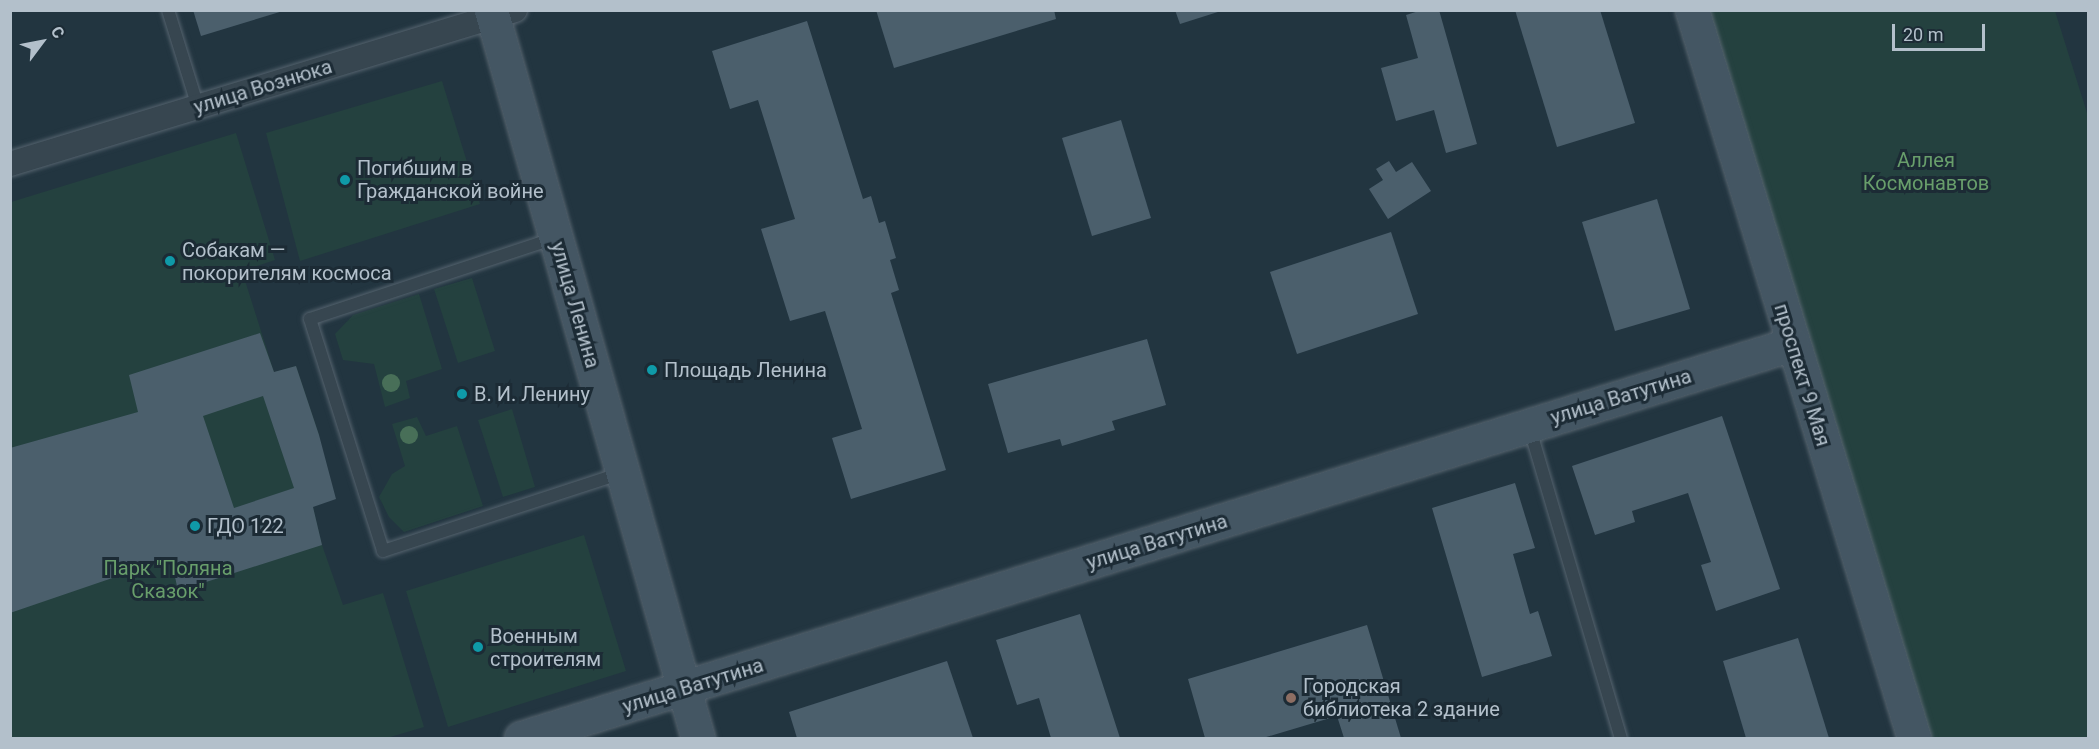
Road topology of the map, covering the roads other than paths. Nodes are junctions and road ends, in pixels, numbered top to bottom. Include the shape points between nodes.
1 (168, 10) edge
2 (1692, 10) edge
3 (500, 13) edge
4 (198, 107) junction
5 (10, 164) edge
6 (556, 238) junction
7 (1792, 344) junction
8 (1529, 426) junction
9 (621, 473) junction
10 (682, 690) junction
11 (521, 738) edge
12 (698, 738) edge
13 (1620, 738) edge
14 (1914, 738) edge

1 - 4 lane
2 - 7 street, проспект 9 Мая
3 - 4 street, улица Вознюка
3 - 6 street, улица Ленина
4 - 5 street, улица Вознюка
6 - 9 street, улица Ленина
6 - 9 lane via 310,319 383,551
7 - 8 street, улица Ватутина
7 - 14 street, проспект 9 Мая
8 - 10 street, улица Ватутина
8 - 13 lane
9 - 10 street, улица Ленина
10 - 11 street, улица Ватутина
10 - 12 street, улица Ленина

